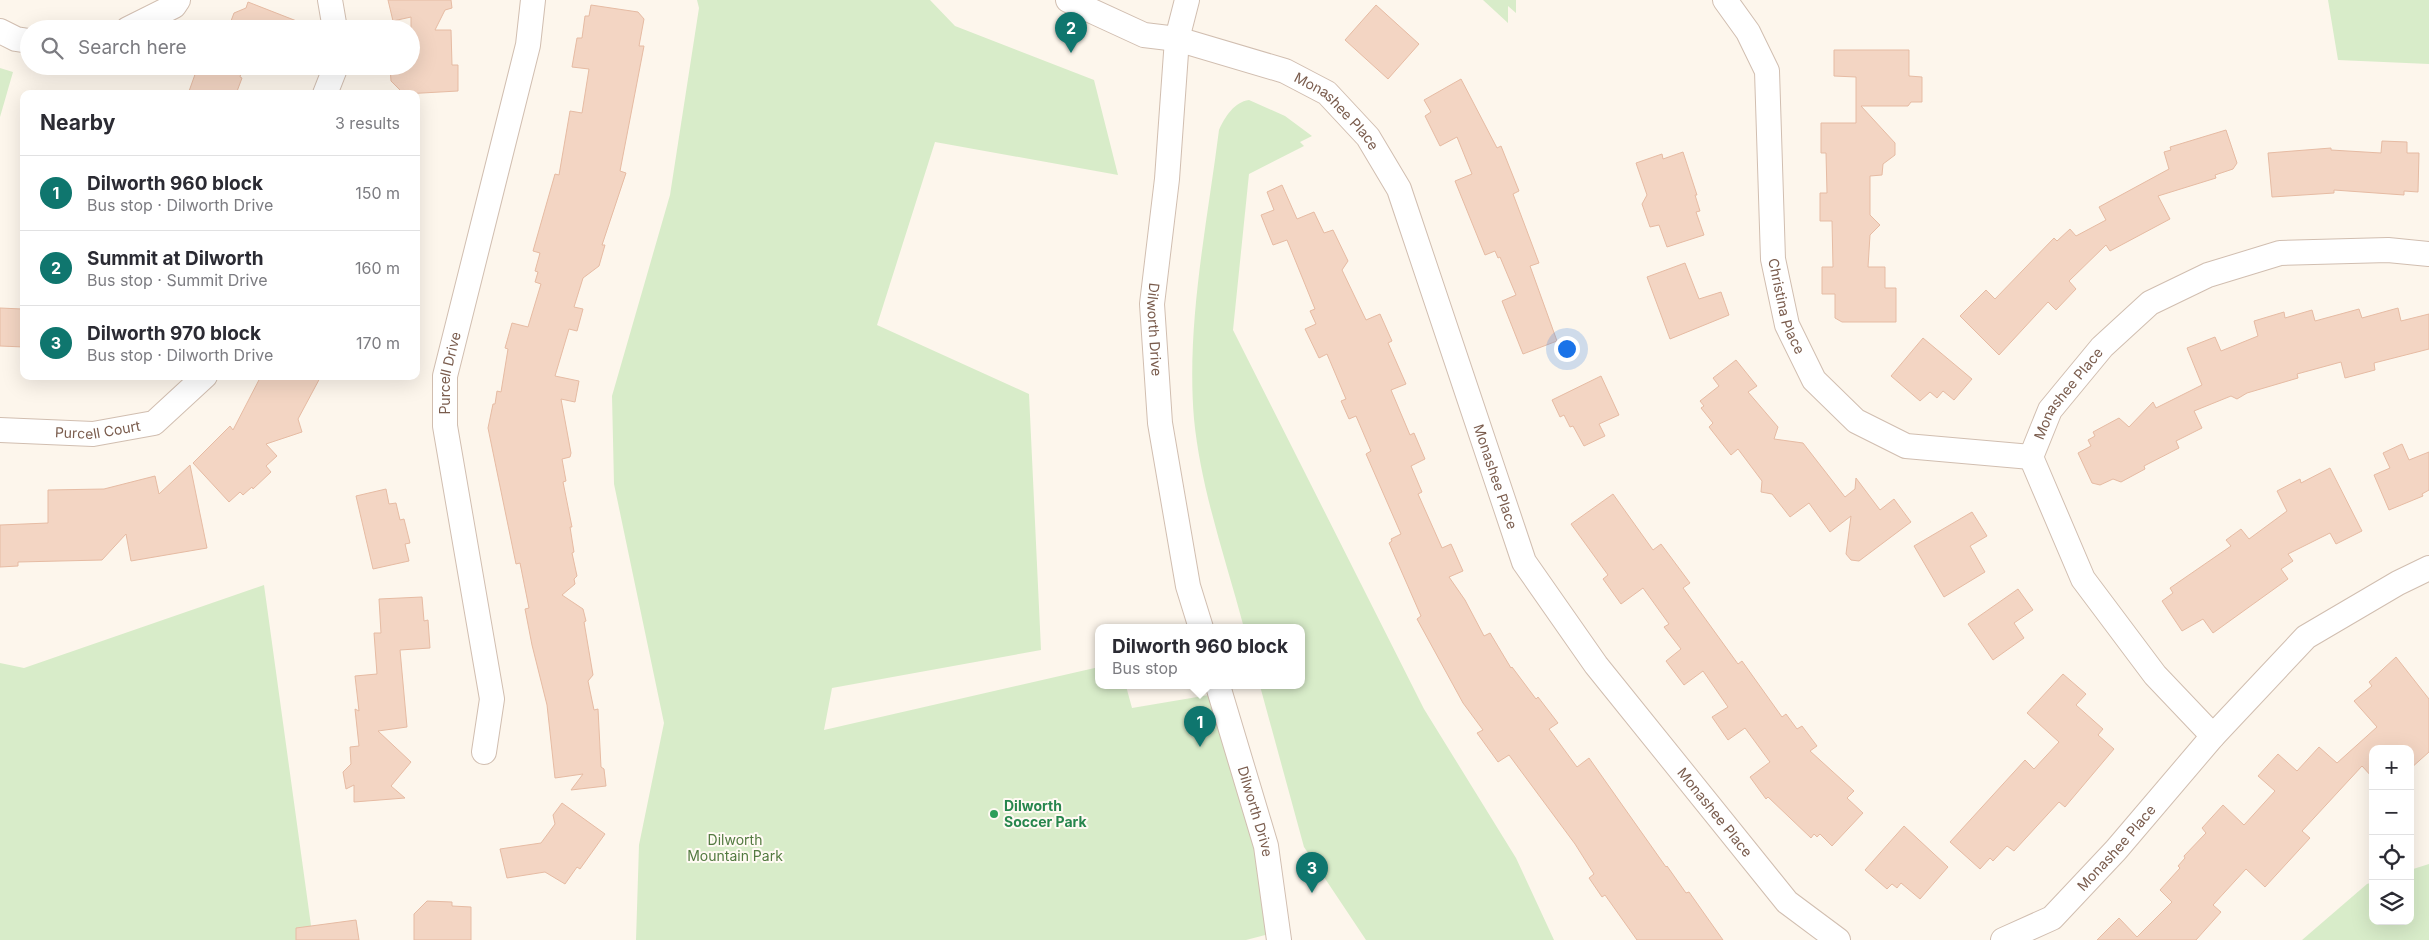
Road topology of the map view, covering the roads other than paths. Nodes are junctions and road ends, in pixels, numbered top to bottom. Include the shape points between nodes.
1 (178, 0) edge
2 (330, 0) edge
3 (533, 0) edge
4 (1068, 0) edge
5 (1187, 0) edge
6 (1725, 0) edge
7 (146, 20) edge
8 (333, 20) edge
9 (0, 31) edge
10 (1177, 39) junction
11 (20, 40) edge
12 (333, 75) edge
13 (327, 90) edge
14 (2429, 254) edge
15 (201, 380) edge
16 (0, 430) edge
17 (2030, 457) junction
18 (2429, 568) edge
19 (1200, 624) edge
20 (1219, 689) edge
21 (2213, 736) junction
22 (484, 752) dead end
23 (1279, 940) edge
24 (1838, 940) edge
25 (2003, 940) edge

1 - 7 street via 174,6
2 - 8 street
3 - 22 street, Purcell Drive via 528,45 445,376 445,426 492,699
4 - 10 street, Monashee Place via 1144,35
5 - 10 street, Dilworth Drive
6 - 17 street, Christina Place via 1748,32 1767,71 1773,259 1787,325 1814,380 1856,421 1906,446
9 - 11 street
10 - 19 street, Dilworth Drive via 1167,179 1152,304 1160,423 1188,586
10 - 24 street, Monashee Place via 1285,71 1327,93 1368,137 1399,190 1524,562 1596,665 1787,902
12 - 13 street
14 - 17 street, Monashee Place via 2388,250 2280,253 2208,275 2150,302 2102,347 2050,410
15 - 16 street, Purcell Court via 154,423 93,434
17 - 21 street, Monashee Place via 2083,579 2155,675
18 - 21 street, Monashee Place via 2306,637
20 - 23 street, Dilworth Drive via 1266,846
21 - 25 street, Monashee Place via 2116,850 2052,918

